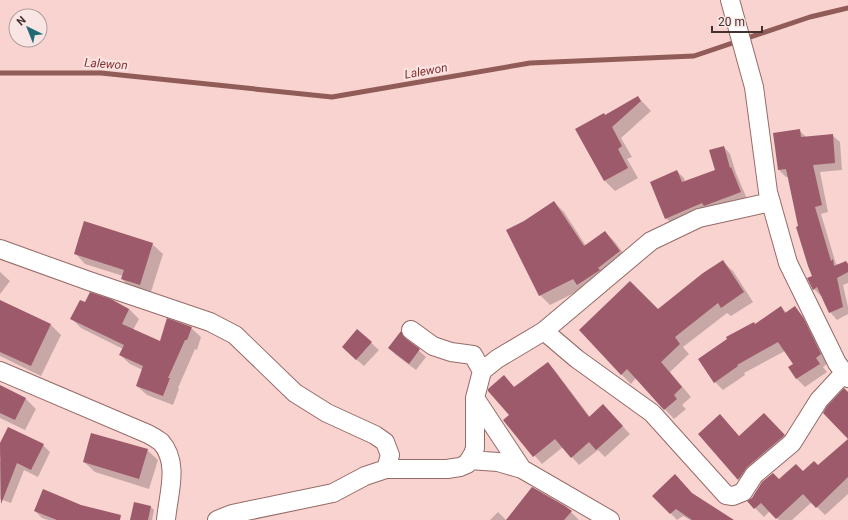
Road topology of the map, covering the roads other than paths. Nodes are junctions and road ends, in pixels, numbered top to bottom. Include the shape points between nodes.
1 (730, 0) edge
2 (771, 202) junction
3 (0, 249) edge
4 (411, 330) dead end
5 (544, 331) junction
6 (0, 371) edge
7 (482, 371) junction
8 (846, 376) edge
9 (475, 398) junction
10 (469, 460) junction
11 (386, 468) junction
12 (522, 469) junction
13 (166, 520) edge
14 (217, 520) edge
15 (610, 520) edge

1 - 2 street via 754,87
2 - 5 street via 699,218 651,241
2 - 8 street via 788,263 837,363
3 - 11 street via 88,282 210,322 235,335 295,393 327,413 385,442 390,455
4 - 7 street via 433,346 473,355
5 - 7 street
5 - 8 street via 577,359 652,413 726,495 733,496 743,492 754,475 792,444 819,400
6 - 13 street via 148,434 160,442 168,454 171,466
7 - 9 street
9 - 10 street via 475,448
9 - 12 street
10 - 11 street via 460,468
10 - 12 street via 498,462
11 - 14 street via 333,493 232,514
12 - 15 street

